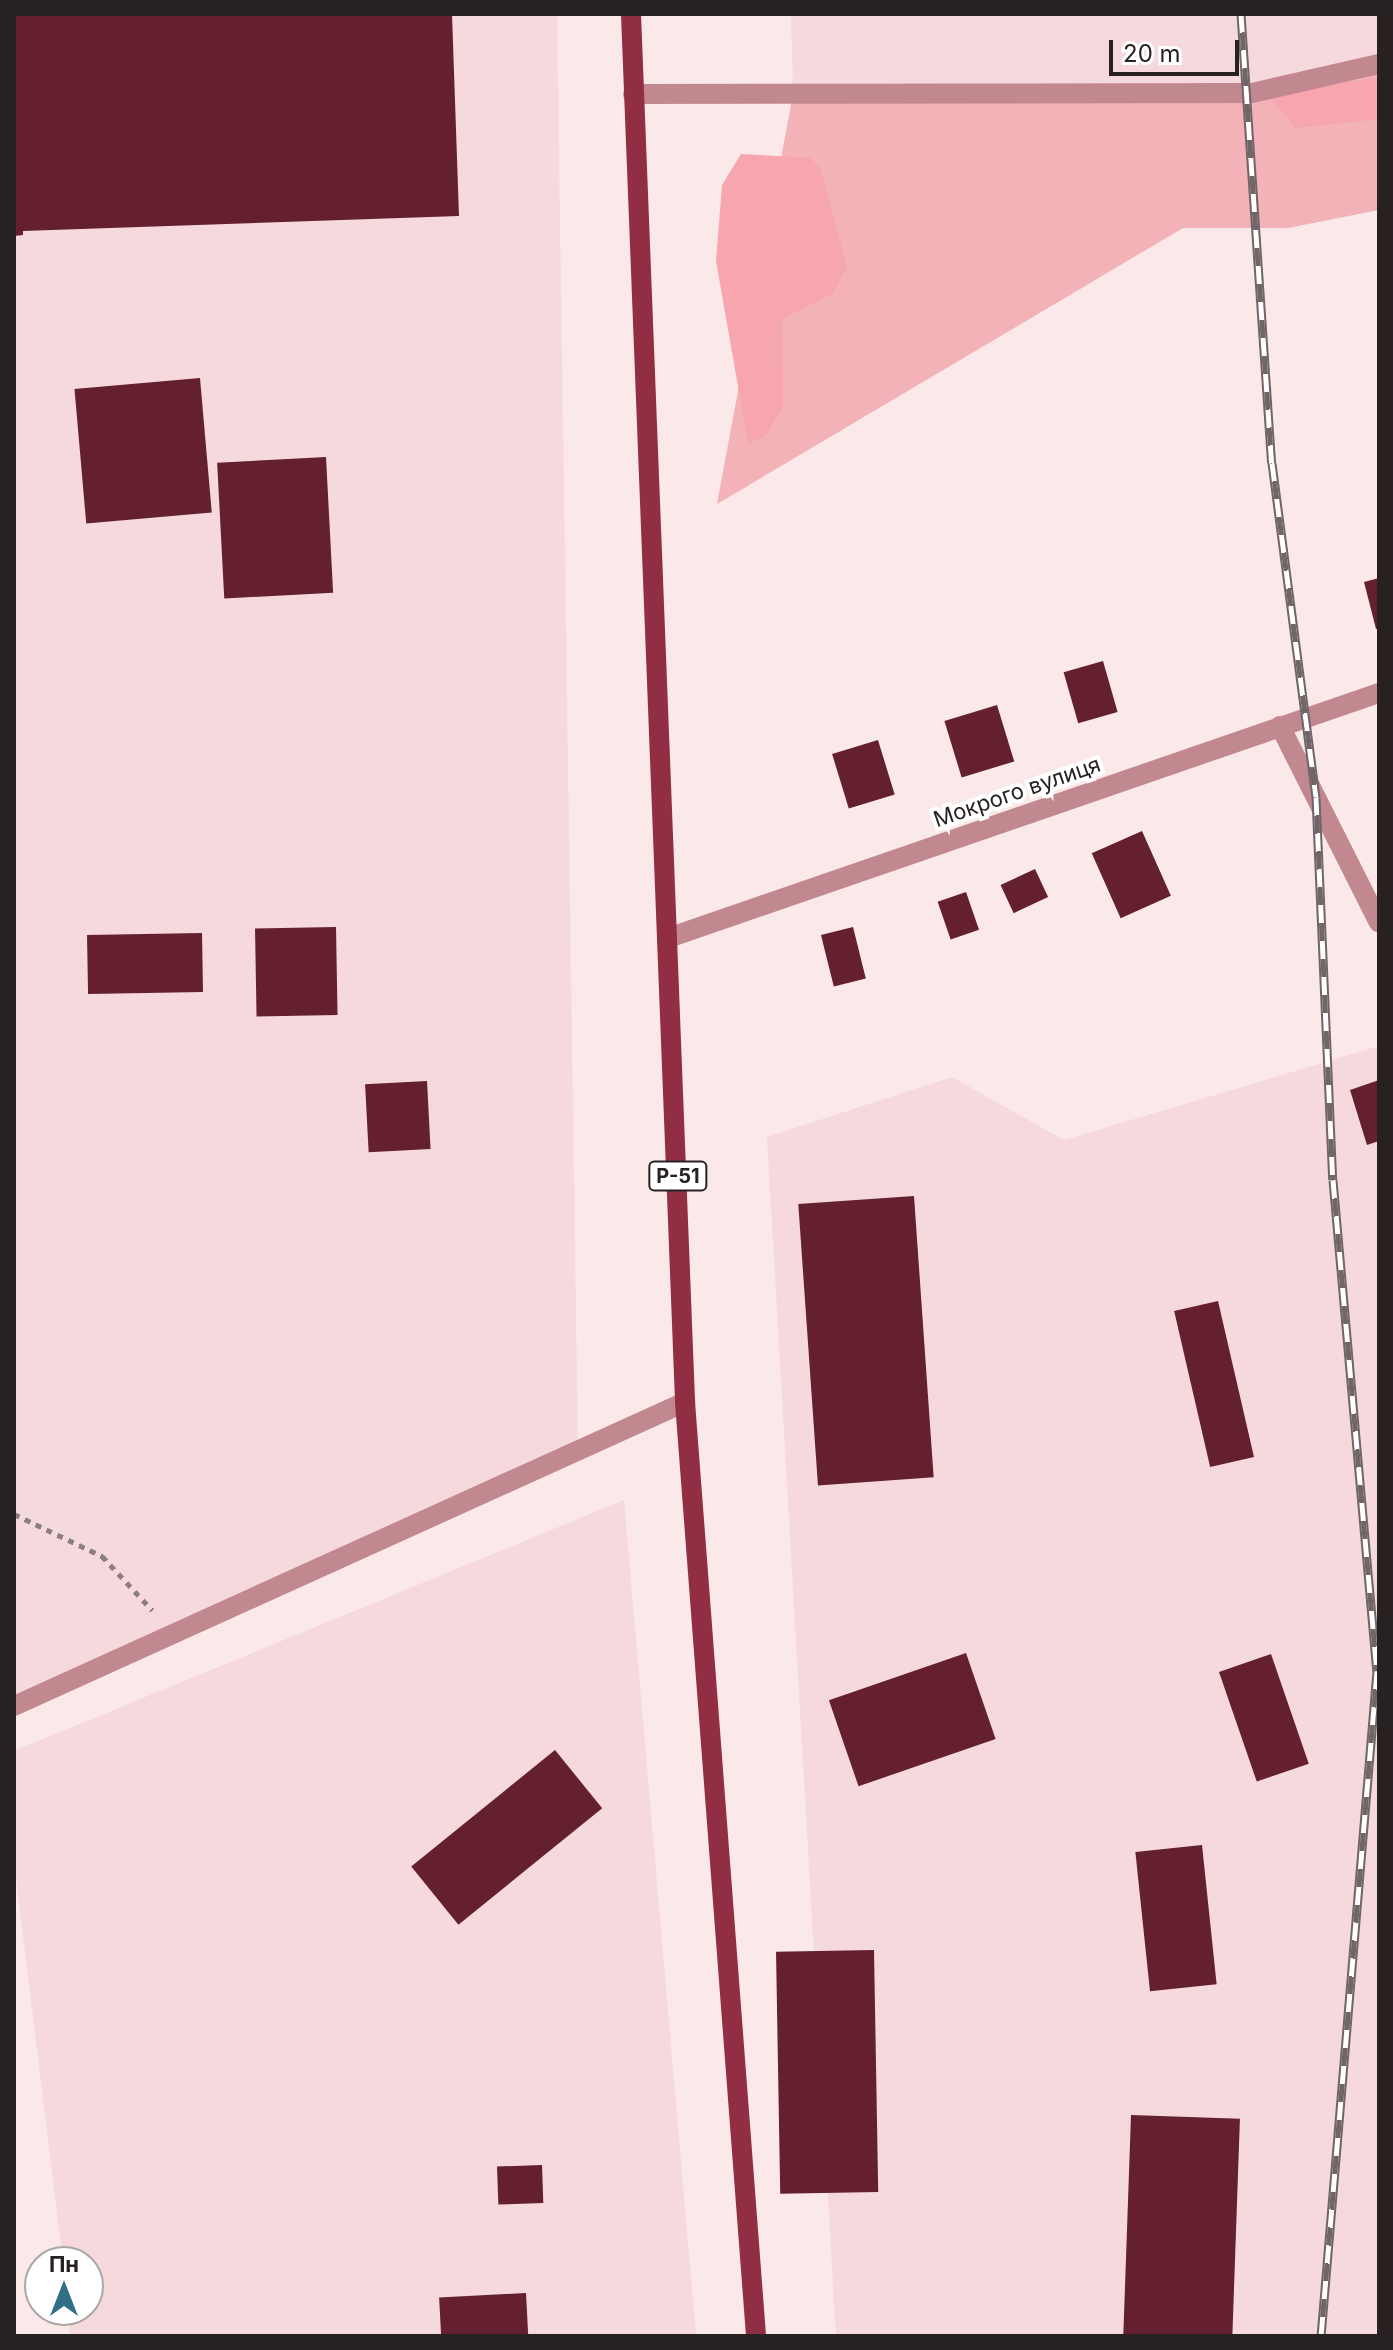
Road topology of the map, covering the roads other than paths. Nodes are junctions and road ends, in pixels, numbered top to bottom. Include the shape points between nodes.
1 (631, 14) edge
2 (1379, 64) edge
3 (633, 94) junction
4 (1379, 693) edge
5 (1280, 726) junction
6 (1379, 923) edge
7 (671, 937) junction
8 (685, 1402) junction
9 (14, 1706) edge
10 (756, 2336) edge

1 - 3 main road, Р-51
2 - 3 street via 1252,93
3 - 7 main road, Р-51
4 - 5 street, Мокрого вулиця
5 - 6 street
5 - 7 street, Мокрого вулиця
7 - 8 main road, Р-51
8 - 9 street
8 - 10 main road, Р-51

